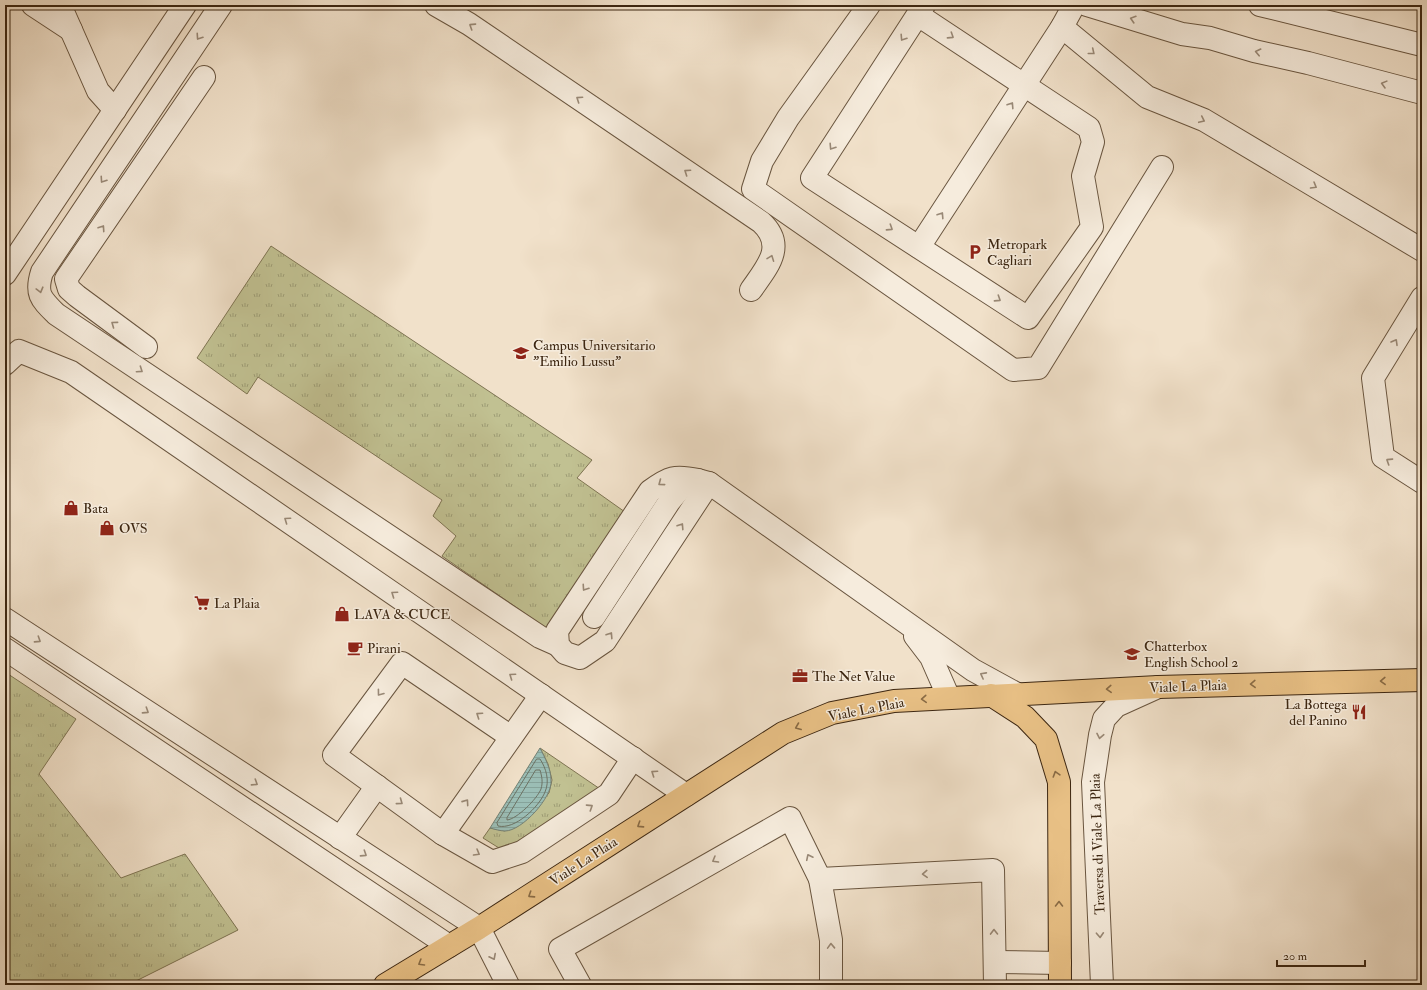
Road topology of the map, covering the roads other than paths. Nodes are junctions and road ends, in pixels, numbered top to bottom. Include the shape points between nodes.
1 (33, 5) edge
2 (60, 5) edge
3 (185, 5) edge
4 (221, 5) edge
5 (436, 5) edge
6 (869, 5) edge
7 (1074, 5) edge
8 (1087, 5) edge
9 (1260, 5) edge
10 (921, 10) edge
11 (1062, 27) junction
12 (71, 30) junction
13 (1422, 44) edge
14 (204, 78) dead end
15 (1025, 85) junction
16 (1422, 93) edge
17 (115, 110) junction
18 (121, 153) junction
19 (1162, 167) dead end
20 (142, 169) junction
21 (919, 247) junction
22 (1422, 250) edge
23 (5, 274) edge
24 (751, 290) dead end
25 (1422, 298) edge
26 (146, 346) dead end
27 (5, 364) edge
28 (703, 481) junction
29 (1422, 482) edge
30 (594, 617) dead end
31 (5, 619) edge
32 (902, 620) junction
33 (558, 645) junction
34 (5, 649) edge
35 (1422, 680) edge
36 (1158, 687) junction
37 (1017, 694) junction
38 (540, 695) junction
39 (991, 695) junction
40 (949, 698) junction
41 (511, 737) junction
42 (633, 758) junction
43 (377, 786) junction
44 (686, 795) junction
45 (443, 834) junction
46 (340, 838) junction
47 (820, 879) junction
48 (479, 928) junction
49 (449, 946) junction
50 (995, 962) junction
51 (1060, 963) junction
52 (385, 985) edge
53 (508, 985) edge
54 (580, 985) edge
55 (832, 985) edge
56 (995, 985) edge
57 (1060, 985) edge
58 (1102, 985) edge

1 - 12 street
2 - 12 street
3 - 17 street
4 -> 18 street
24 -> 5 street via 768,267 774,250 769,230 761,222 469,24
6 - 19 street via 788,118 762,161 753,189 1012,370 1038,368
7 - 11 street
16 -> 8 street via 1210,38 1182,34
9 - 13 street
10 -> 15 street
10 -> 21 street via 812,178
11 - 15 street
11 -> 22 street via 1147,97 1204,120
12 - 17 street via 98,91
14 - 20 street
21 -> 15 street
21 -> 15 street via 1028,318 1092,227 1083,176 1093,142 1089,128
17 - 23 street
18 - 20 street
18 -> 33 street via 42,272 37,286 40,296 47,305 56,314 540,637
26 -> 20 street via 68,289 66,279
29 -> 25 street via 1382,457 1373,378
38 -> 27 street via 71,372 20,351
28 - 30 street via 685,484 669,502
28 - 32 street
28 -> 33 street via 684,477 666,479 650,491 557,631
33 -> 28 street via 566,653 580,658 606,641
31 -> 46 street
37 -> 32 street via 973,670
32 - 40 street via 931,657
34 - 49 street
35 -> 36 main road, Viale La Plaia
36 -> 37 main road, Viale La Plaia
36 -> 58 street, Traversa di Viale La Plaia via 1116,706 1104,719 1100,736 1093,782
37 - 39 main road, Viale La Plaia
38 - 41 street
38 - 42 street
39 - 40 main road, Viale La Plaia
51 -> 39 main road via 1059,782 1046,739 1025,717
40 -> 44 main road, Viale La Plaia via 894,701 832,713 783,733
41 -> 43 street via 402,663 334,755
45 -> 41 street
44 -> 42 street
45 -> 42 street via 492,862 522,852 609,794
43 -> 45 street
43 - 46 street
44 -> 48 main road, Viale La Plaia
46 -> 48 street
50 -> 47 street via 993,870
47 -> 54 street via 790,818 560,949
55 -> 47 street via 831,940
48 - 49 main road, Viale La Plaia
48 -> 53 street
49 -> 52 main road, Viale La Plaia
50 - 51 street
50 - 56 street
51 - 57 main road

